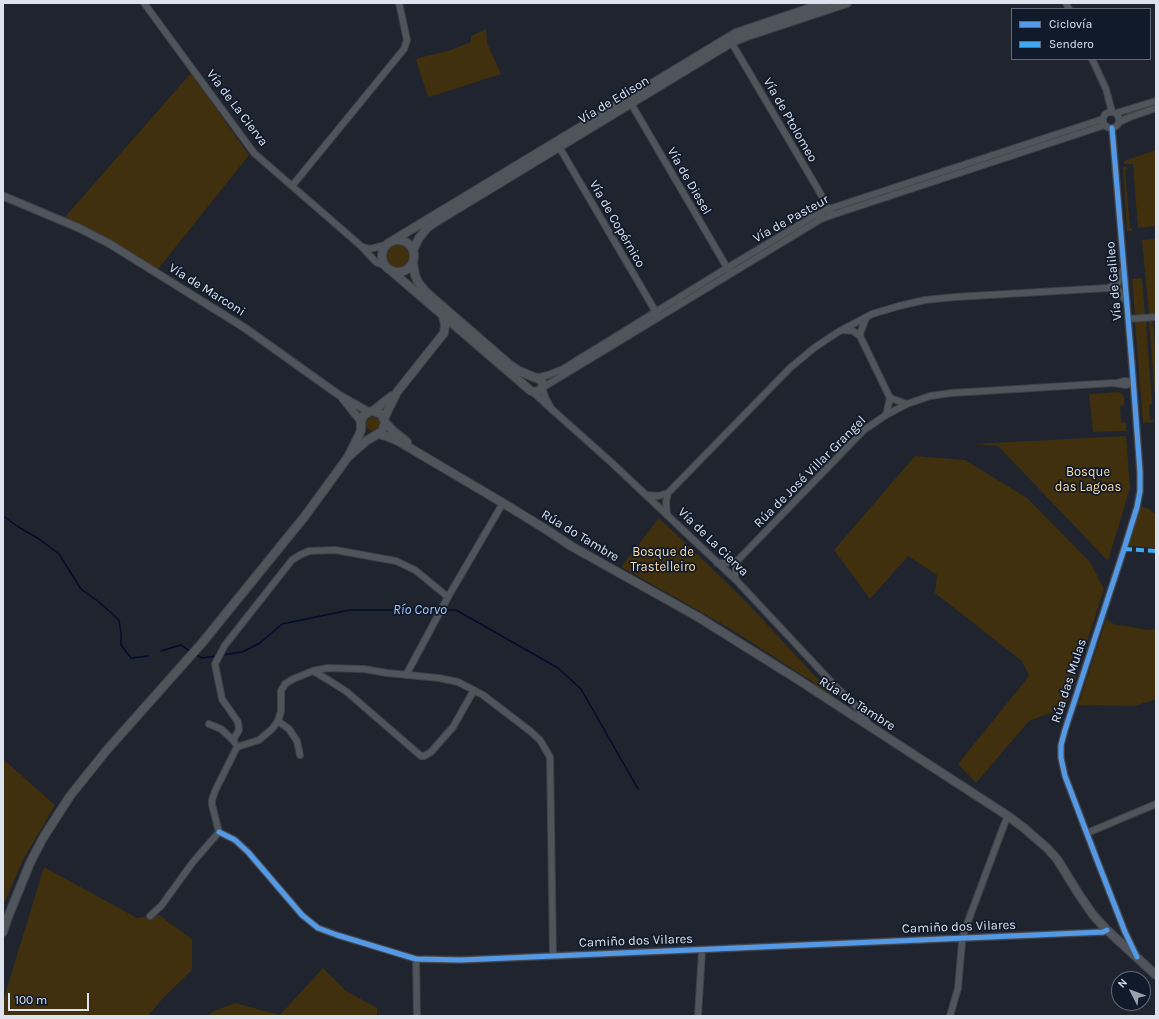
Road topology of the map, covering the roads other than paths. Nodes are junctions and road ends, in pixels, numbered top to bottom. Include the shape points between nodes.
1 (144, 3) edge
2 (399, 3) edge
3 (825, 3) edge
4 (847, 3) edge
5 (730, 39) junction
6 (1092, 60) edge
7 (630, 101) junction
8 (1156, 101) edge
9 (1156, 108) edge
10 (1114, 112) junction
11 (1103, 119) junction
12 (1119, 122) junction
13 (1106, 125) junction
14 (1112, 128) junction
15 (557, 145) junction
16 (292, 186) junction
17 (3, 196) edge
18 (829, 209) junction
19 (832, 215) junction
20 (390, 243) junction
21 (361, 246) junction
22 (413, 250) junction
23 (413, 263) junction
24 (388, 268) junction
25 (727, 268) junction
26 (1124, 269) junction
27 (731, 274) junction
28 (1125, 281) junction
29 (1118, 283) junction
30 (1108, 288) junction
31 (1118, 290) junction
32 (1126, 291) junction
33 (1126, 302) junction
34 (657, 314) junction
35 (443, 316) junction
36 (1156, 317) edge
37 (866, 318) junction
38 (1128, 319) junction
39 (854, 323) junction
40 (842, 330) junction
41 (461, 331) junction
42 (444, 333) junction
43 (859, 333) junction
44 (1132, 369) junction
45 (534, 378) junction
46 (1133, 382) junction
47 (1117, 383) junction
48 (542, 388) junction
49 (531, 391) junction
50 (397, 392) junction
51 (339, 395) junction
52 (1134, 397) junction
53 (891, 400) junction
54 (907, 404) junction
55 (895, 409) junction
56 (552, 410) junction
57 (371, 411) junction
58 (886, 415) junction
59 (385, 421) junction
60 (361, 425) junction
61 (1137, 432) joint
62 (376, 434) junction
63 (348, 457) junction
64 (426, 458) junction
65 (646, 495) junction
66 (666, 495) junction
67 (503, 503) junction
68 (656, 505) junction
69 (667, 516) junction
70 (736, 562) junction
71 (717, 563) junction
72 (727, 572) junction
73 (735, 579) junction
74 (448, 597) junction
75 (313, 671) junction
76 (406, 674) junction
77 (474, 690) junction
78 (858, 708) junction
79 (851, 710) junction
80 (278, 721) junction
81 (209, 724) dead end
82 (869, 726) junction
83 (233, 740) junction
84 (237, 746) junction
85 (300, 755) dead end
86 (1156, 804) edge
87 (1008, 816) junction
88 (219, 832) junction
89 (1087, 833) junction
90 (150, 916) dead end
91 (1103, 930) junction
92 (3, 932) edge
93 (962, 938) junction
94 (1122, 941) junction
95 (702, 950) junction
96 (553, 956) junction
97 (416, 959) junction
98 (1156, 975) edge
99 (417, 1016) edge
100 (698, 1016) edge
101 (950, 1016) edge

1 - 16 street, Vía de La Cierva via 254,153
2 - 16 street via 407,40 404,48
3 - 5 main road, Vía de Edison via 745,29
4 - 5 main road, Vía de Edison via 747,36
5 - 7 main road, Vía de Edison
5 - 18 street, Vía de Ptolomeo
6 - 10 street
7 - 15 main road, Vía de Edison
7 - 25 street, Vía de Diesel
8 - 10 street
9 - 12 street
10 - 11 street via 1108,112
10 - 12 street via 1119,117
11 - 13 street
11 - 18 street, Vía de Pasteur
12 - 14 street
13 - 14 street
13 - 19 street, Vía de Pasteur
14 - 26 street, Vía de Galileo
15 - 20 main road, Vía de Edison
15 - 22 main road, Vía de Edison via 427,228
15 - 34 street, Vía de Copérnico
16 - 21 street, Vía de La Cierva
17 - 51 street, Vía de Marconi via 103,240 245,328
18 - 19 street, Vía de Ptolomeo
18 - 25 street, Vía de Pasteur
19 - 27 street, Vía de Pasteur via 814,223
20 - 21 street via 370,249
20 - 22 main road via 397,240 407,242
20 - 24 main road via 382,254
21 - 24 street, Vía de La Cierva via 376,262
22 - 23 main road
23 - 24 main road via 407,270 398,272
23 - 45 main road via 418,282 426,292 510,365
24 - 35 main road, Vía de La Cierva
25 - 27 street, Vía de Diesel
25 - 34 street, Vía de Pasteur
26 - 28 street, Vía de Galileo
26 - 29 street
27 - 34 street, Vía de Pasteur
28 - 29 street
28 - 32 street, Vía de Galileo
29 - 30 street
29 - 31 street
30 - 31 street
30 - 37 street via 925,300 872,314
31 - 32 street
31 - 33 street
32 - 33 street, Vía de Galileo
33 - 38 street, Vía de Galileo
34 - 45 street, Vía de Pasteur via 562,369
34 - 48 street, Vía de Pasteur
35 - 41 main road, Vía de La Cierva
35 - 42 main road
36 - 38 street
37 - 39 street
37 - 43 street
38 - 44 street, Vía de Galileo
39 - 40 street
39 - 43 street via 859,327
40 - 43 street
40 - 66 street via 790,368
41 - 42 main road via 448,330
41 - 49 main road, Vía de La Cierva
42 - 50 main road
43 - 53 street
44 - 46 street, Vía de Galileo
44 - 47 street
45 - 48 main road via 541,380
45 - 49 main road via 529,382
46 - 47 street, Rúa de José Villar Grangel via 1126,385
46 - 52 street, Vía de Galileo
47 - 52 street
47 - 54 street, Rúa de José Villar Grangel via 952,393 930,396
48 - 49 main road via 537,392
48 - 56 street, Vía de La Cierva
49 - 56 street, Vía de La Cierva
50 - 57 main road
50 - 59 main road via 388,408
51 - 57 street, Vía de Marconi
51 - 60 street, Vía de Marconi
52 - 61 street, Vía de Galileo
53 - 54 street
53 - 55 street
53 - 58 street
54 - 55 street, Rúa de José Villar Grangel
55 - 58 street, Rúa de José Villar Grangel
56 - 65 street, Vía de La Cierva
57 - 59 main road via 381,414
57 - 60 main road via 364,415
58 - 70 street, Rúa de José Villar Grangel via 864,430
59 - 62 main road via 383,429
59 - 64 main road
60 - 62 main road via 368,434
60 - 63 main road via 359,436
61 - 89 street, Rúa das Mulas via 1140,481 1137,507 1061,744 1063,770
62 - 63 main road
62 - 64 main road via 393,438
63 - 92 main road via 281,546 202,643 106,751 56,816 30,863
64 - 67 main road
65 - 66 street
65 - 68 street, Vía de La Cierva
66 - 68 street via 662,502
66 - 69 street
67 - 74 street
67 - 79 main road, Rúa do Tambre via 571,546 698,617
68 - 69 street, Vía de La Cierva
69 - 71 street, Vía de La Cierva
70 - 71 street
70 - 72 street, Rúa de José Villar Grangel
70 - 73 street
71 - 72 street, Vía de La Cierva
72 - 73 street, Vía de La Cierva
73 - 79 street, Vía de La Cierva
74 - 76 street
74 - 83 street via 415,570 396,561 335,550 310,551 292,560 225,645 216,664 222,699 238,722 239,730
75 - 76 street via 342,668
75 - 77 street via 346,692 421,756 431,752 453,727
75 - 80 street via 288,681 282,687
76 - 77 street via 458,682
77 - 96 street via 530,731 540,740 550,757
78 - 79 street, Vía de La Cierva
78 - 79 street via 859,713
78 - 82 street, Vía de La Cierva
79 - 82 main road, Rúa do Tambre
80 - 84 street via 272,730 259,740
80 - 85 street via 289,729 297,741
81 - 83 street via 221,729
82 - 87 main road, Rúa do Tambre
83 - 84 street
84 - 88 street via 212,800
86 - 89 street
87 - 91 main road, Rúa do Tambre via 1057,859
87 - 93 street, Camiño dos Vilares
88 - 90 street via 161,906
88 - 97 street, Camiño dos Vilares via 248,852 302,915 318,928
89 - 94 street, Rúa das Mulas via 1125,932
91 - 93 street, Camiño dos Vilares
91 - 94 main road, Rúa do Tambre
93 - 95 street, Camiño dos Vilares
93 - 101 street, Camiño dos Vilares via 958,988
94 - 98 main road, Rúa do Tambre
95 - 96 street, Camiño dos Vilares
95 - 100 street
96 - 97 street, Camiño dos Vilares
97 - 99 street

